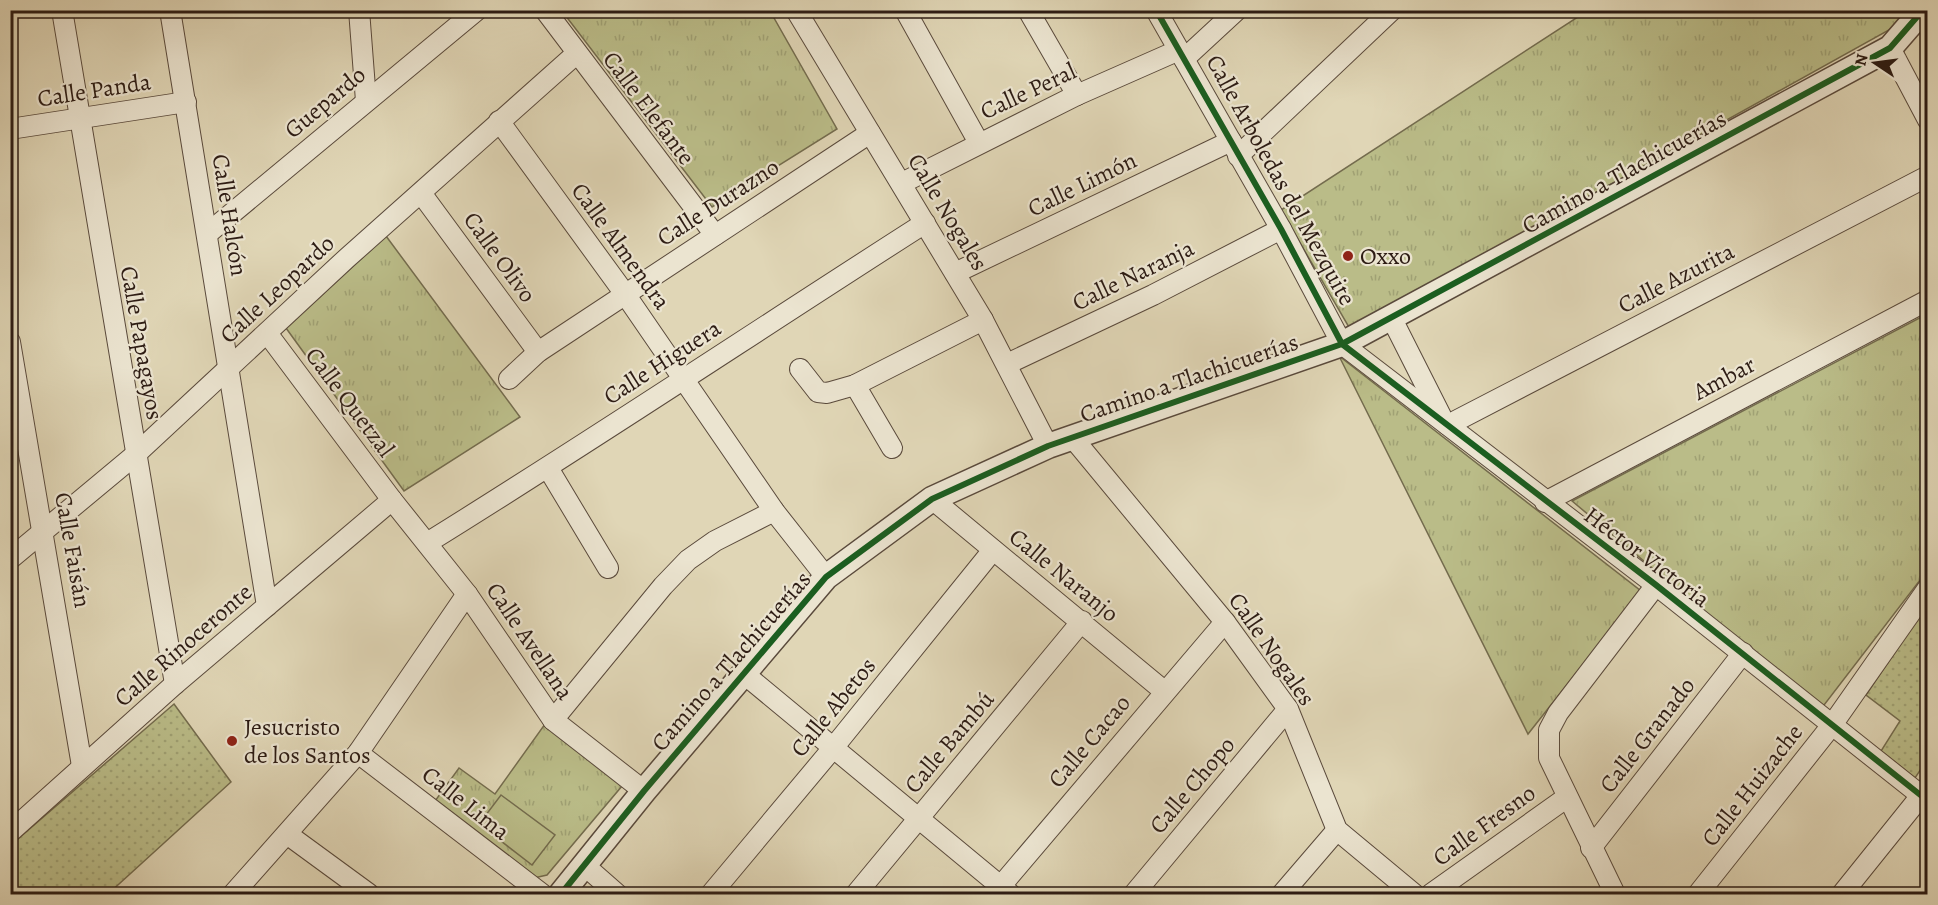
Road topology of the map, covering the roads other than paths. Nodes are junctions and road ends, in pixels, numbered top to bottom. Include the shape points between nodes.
1 (62, 10) edge
2 (170, 10) edge
3 (359, 10) edge
4 (477, 10) edge
5 (545, 10) edge
6 (796, 10) edge
7 (905, 10) edge
8 (1028, 10) edge
9 (1156, 10) edge
10 (1237, 10) edge
11 (1392, 10) edge
12 (1923, 10) edge
13 (1890, 48) junction
14 (576, 54) junction
15 (1182, 55) junction
16 (1077, 95) junction
17 (366, 101) junction
18 (186, 102) junction
19 (79, 117) junction
20 (1928, 120) edge
21 (499, 121) junction
22 (10, 129) edge
23 (870, 133) junction
24 (979, 143) junction
25 (1234, 148) junction
26 (1928, 176) edge
27 (902, 183) junction
28 (421, 192) junction
29 (925, 223) junction
30 (1281, 229) junction
31 (207, 234) junction
32 (715, 235) junction
33 (955, 273) junction
34 (625, 294) junction
35 (1928, 300) edge
36 (1392, 319) junction
37 (983, 320) junction
38 (267, 333) junction
39 (10, 342) edge
40 (1342, 344) junction
41 (538, 352) junction
42 (1007, 364) junction
43 (800, 369) dead end
44 (229, 370) junction
45 (684, 377) junction
46 (508, 379) dead end
47 (855, 386) junction
48 (1446, 423) junction
49 (1072, 437) junction
50 (1048, 446) junction
51 (892, 448) dead end
52 (135, 455) junction
53 (548, 468) junction
54 (932, 499) junction
55 (392, 500) junction
56 (1545, 502) junction
57 (774, 511) junction
58 (45, 533) junction
59 (427, 543) junction
60 (993, 550) junction
61 (10, 559) edge
62 (608, 568) dead end
63 (826, 577) junction
64 (1656, 585) junction
65 (1928, 588) edge
66 (467, 594) junction
67 (267, 606) junction
68 (1082, 621) junction
69 (1225, 622) junction
70 (1743, 654) junction
71 (743, 673) junction
72 (175, 684) junction
73 (1164, 690) junction
74 (1288, 709) junction
75 (553, 720) junction
76 (1832, 725) junction
77 (833, 748) junction
78 (358, 753) junction
79 (82, 766) junction
80 (644, 791) junction
81 (1925, 794) edge
82 (1566, 798) junction
83 (919, 818) junction
84 (1337, 830) junction
85 (10, 832) edge
86 (287, 834) junction
87 (1592, 848) junction
88 (584, 865) junction
89 (1001, 892) edge
90 (232, 894) edge
91 (369, 894) edge
92 (542, 894) edge
93 (561, 894) edge
94 (617, 894) edge
95 (711, 894) edge
96 (856, 894) edge
97 (1134, 894) edge
98 (1282, 894) edge
99 (1414, 894) edge
100 (1431, 894) edge
101 (1614, 894) edge
102 (1698, 894) edge
103 (1842, 894) edge

1 - 19 street, Calle Papagayos
2 - 18 street, Calle Halcón
3 - 17 street
4 - 17 street, Guepardo
5 - 14 street, Calle Elefante
6 - 23 street, Calle Nogales
7 - 24 street
8 - 16 street
9 - 15 street, Calle Arboledas del Mezquite
10 - 15 street, Calle Peral
11 - 25 street, Calle Limón
12 - 13 street, Camino a Tlachicuerías
13 - 20 street
13 - 36 street, Camino a Tlachicuerías
14 - 21 street, Calle Leopardo
14 - 32 street, Calle Elefante
15 - 16 street, Calle Peral
15 - 25 street, Calle Arboledas del Mezquite
16 - 24 street, Calle Peral
17 - 31 street, Guepardo
18 - 19 street, Calle Panda
18 - 31 street, Calle Halcón
19 - 22 street, Calle Panda
19 - 52 street, Calle Papagayos
21 - 28 street, Calle Leopardo
21 - 34 street, Calle Almendra
23 - 27 street, Calle Nogales
23 - 32 street, Calle Durazno
24 - 27 street, Calle Peral
25 - 30 street, Calle Arboledas del Mezquite
25 - 33 street, Calle Limón
26 - 48 street, Calle Azurita
27 - 29 street, Calle Nogales
28 - 38 street, Calle Leopardo
28 - 41 street, Calle Olivo
29 - 33 street, Calle Nogales
29 - 45 street, Calle Higuera
30 - 40 street, Calle Arboledas del Mezquite
30 - 42 street, Calle Naranja
31 - 44 street, Calle Halcón
32 - 34 street, Calle Durazno
33 - 37 street, Calle Nogales
34 - 41 street, Calle Durazno
34 - 45 street, Calle Almendra
35 - 56 street, Ambar
36 - 40 street, Camino a Tlachicuerías
36 - 48 street
37 - 42 street, Calle Nogales
37 - 47 street
38 - 44 street, Calle Leopardo
38 - 55 street, Calle Quetzal
39 - 58 street, Calle Faisán
40 - 48 street, Héctor Victoria
40 - 49 street, Camino a Tlachicuerías
41 - 46 street, Calle Durazno
42 - 50 street, Calle Nogales
43 - 47 street via 818,392
44 - 52 street, Calle Leopardo
44 - 67 street, Calle Halcón
45 - 53 street, Calle Higuera
45 - 57 street, Calle Almendra
47 - 51 street
48 - 56 street, Héctor Victoria
49 - 50 street, Camino a Tlachicuerías
49 - 69 street, Calle Nogales
50 - 54 street, Camino a Tlachicuerías
52 - 58 street, Calle Leopardo
52 - 72 street, Calle Papagayos
53 - 59 street, Calle Higuera
53 - 62 street
54 - 60 street, Calle Naranjo
54 - 63 street, Camino a Tlachicuerías
55 - 59 street, Calle Avellana
55 - 67 street, Calle Rinoceronte
56 - 64 street, Héctor Victoria
57 - 63 street, Calle Almendra
57 - 75 street via 715,541 688,560
58 - 61 street, Calle Leopardo
58 - 79 street, Calle Faisán
59 - 66 street, Calle Avellana
60 - 68 street, Calle Naranjo
60 - 77 street, Calle Abetos
63 - 71 street, Camino a Tlachicuerías
64 - 70 street, Héctor Victoria
64 - 82 street via 1549,730 1549,758
65 - 76 street, Calle Huizache
66 - 75 street, Calle Avellana
66 - 78 street
67 - 72 street, Calle Rinoceronte
68 - 73 street, Calle Naranjo
68 - 83 street, Calle Bambú
69 - 73 street, Calle Cacao
69 - 74 street, Calle Nogales
70 - 76 street, Héctor Victoria
70 - 87 street, Calle Granado
71 - 77 street
71 - 80 street, Camino a Tlachicuerías
72 - 79 street, Calle Rinoceronte
73 - 89 street, Calle Cacao
74 - 84 street, Calle Nogales
74 - 97 street, Calle Chopo
75 - 80 street, Calle Avellana
76 - 81 street, Héctor Victoria
76 - 102 street, Calle Huizache
77 - 83 street
77 - 95 street, Calle Abetos
78 - 86 street
78 - 92 street, Calle Lima
79 - 85 street, Calle Rinoceronte
80 - 88 street, Camino a Tlachicuerías
81 - 103 street
82 - 87 street
82 - 100 street, Calle Fresno
83 - 89 street
83 - 96 street, Calle Bambú
84 - 98 street
84 - 99 street, Calle Nogales
86 - 90 street
86 - 91 street
87 - 101 street
88 - 93 street, Camino a Tlachicuerías
88 - 94 street

